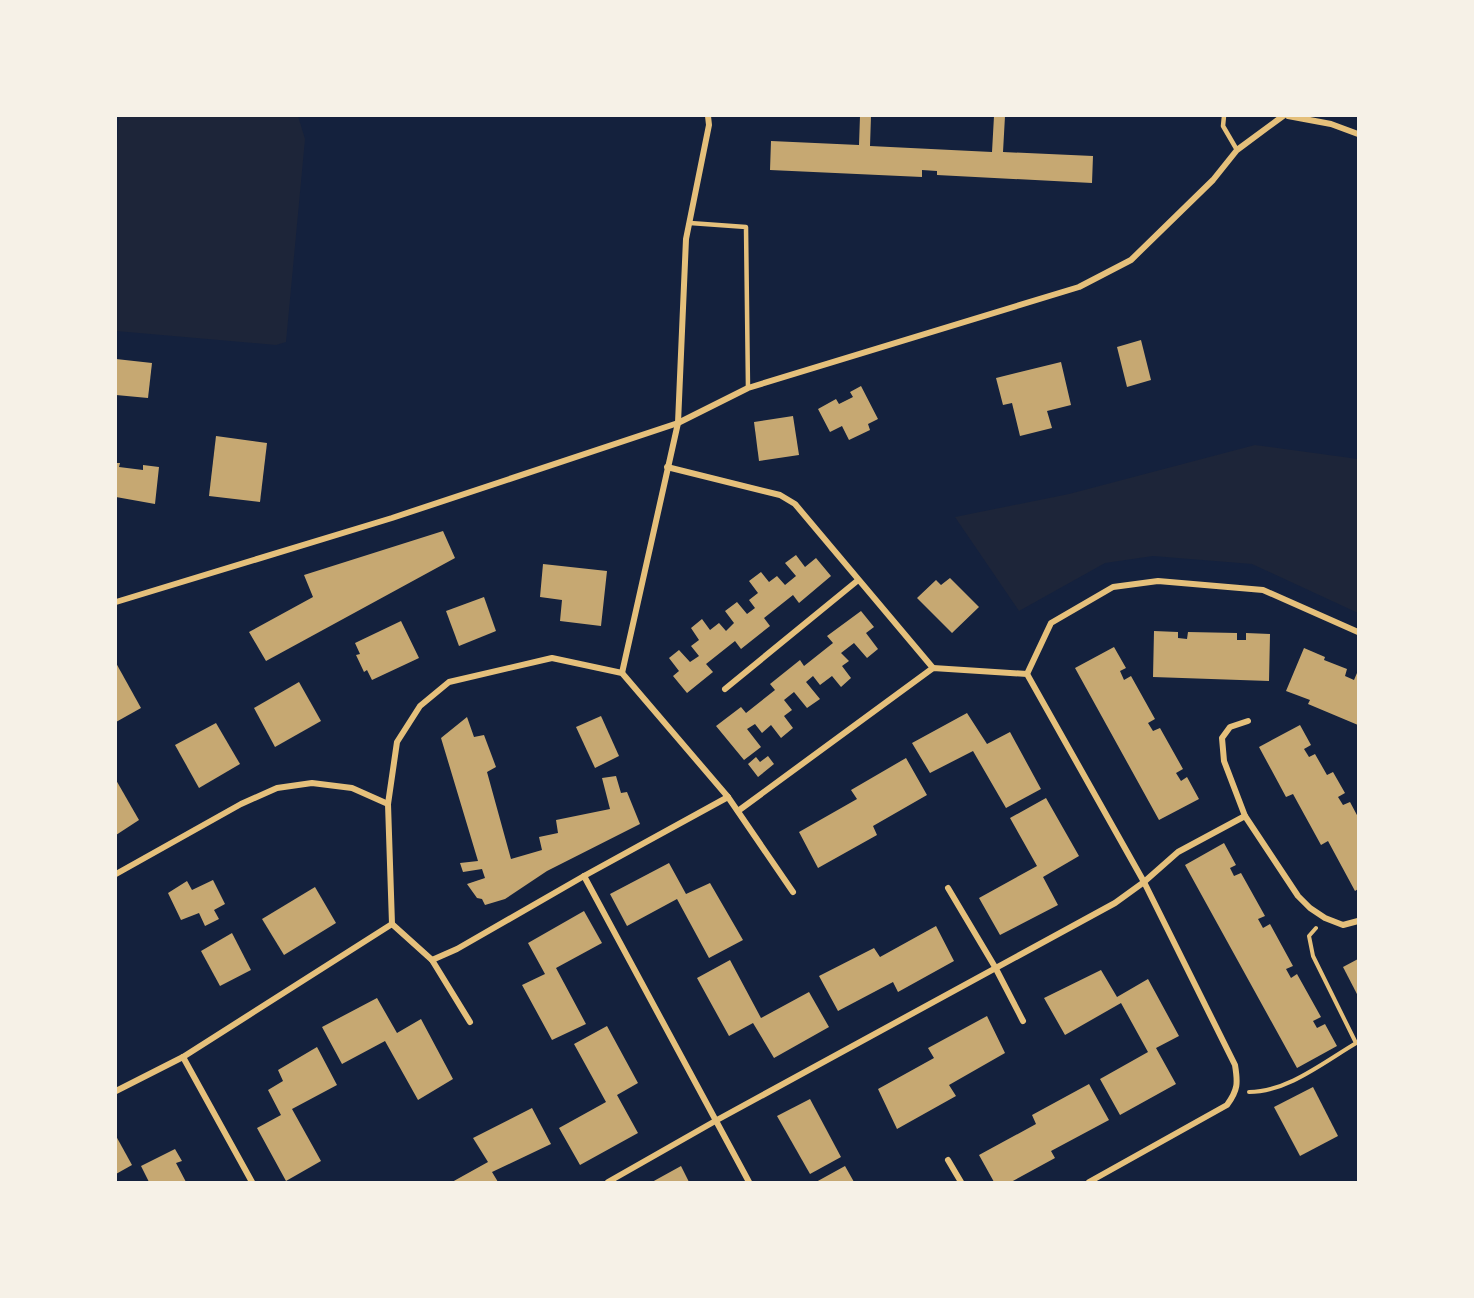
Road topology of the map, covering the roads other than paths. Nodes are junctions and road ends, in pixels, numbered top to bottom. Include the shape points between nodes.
1 (708, 116) edge
2 (1224, 116) edge
3 (1283, 116) edge
4 (1288, 116) edge
5 (1359, 134) edge
6 (1237, 150) junction
7 (690, 223) junction
8 (748, 388) junction
9 (678, 423) junction
10 (667, 467) junction
11 (857, 581) junction
12 (116, 602) edge
13 (1359, 632) edge
14 (933, 668) junction
15 (622, 673) junction
16 (1027, 674) junction
17 (725, 689) dead end
18 (1248, 722) dead end
19 (728, 797) junction
20 (388, 804) junction
21 (738, 811) junction
22 (1245, 816) junction
23 (116, 874) edge
24 (585, 876) junction
25 (1144, 882) junction
26 (948, 888) dead end
27 (793, 892) dead end
28 (1359, 921) edge
29 (392, 924) junction
30 (432, 960) junction
31 (995, 967) junction
32 (1023, 1021) dead end
33 (470, 1022) dead end
34 (183, 1057) junction
35 (116, 1091) edge
36 (717, 1120) junction
37 (948, 1160) dead end
38 (252, 1182) edge
39 (608, 1182) edge
40 (749, 1182) edge
41 (961, 1182) edge
42 (1089, 1182) edge

1 - 7 street
2 - 6 lane via 1223,126
3 - 6 street
4 - 5 street
6 - 8 street via 1213,180 1131,260 1079,286
7 - 8 lane via 746,227
7 - 9 street via 686,239
8 - 9 street
9 - 10 street
9 - 12 street via 392,518
10 - 11 street via 780,495 795,504
10 - 15 street
11 - 14 street
11 - 17 street
13 - 16 street via 1263,590 1158,581 1113,587 1051,623
14 - 16 street
14 - 21 street
15 - 19 street
15 - 20 street via 552,658 449,682 420,706 397,742
16 - 25 street
18 - 22 street via 1230,727 1222,738 1224,761
19 - 21 street
19 - 24 street
20 - 23 street via 352,789 312,783 277,788
20 - 29 street
21 - 27 street
22 - 25 street via 1178,852
22 - 28 street via 1310,908 1343,925
24 - 30 street
24 - 36 street
25 - 31 street via 1115,903
25 - 42 street via 1235,1065 1236,1092 1227,1105
26 - 31 street
29 - 30 street
29 - 34 street
30 - 33 street
31 - 32 street
31 - 36 street
34 - 35 street
34 - 38 street
36 - 39 street
36 - 40 street
37 - 41 street

